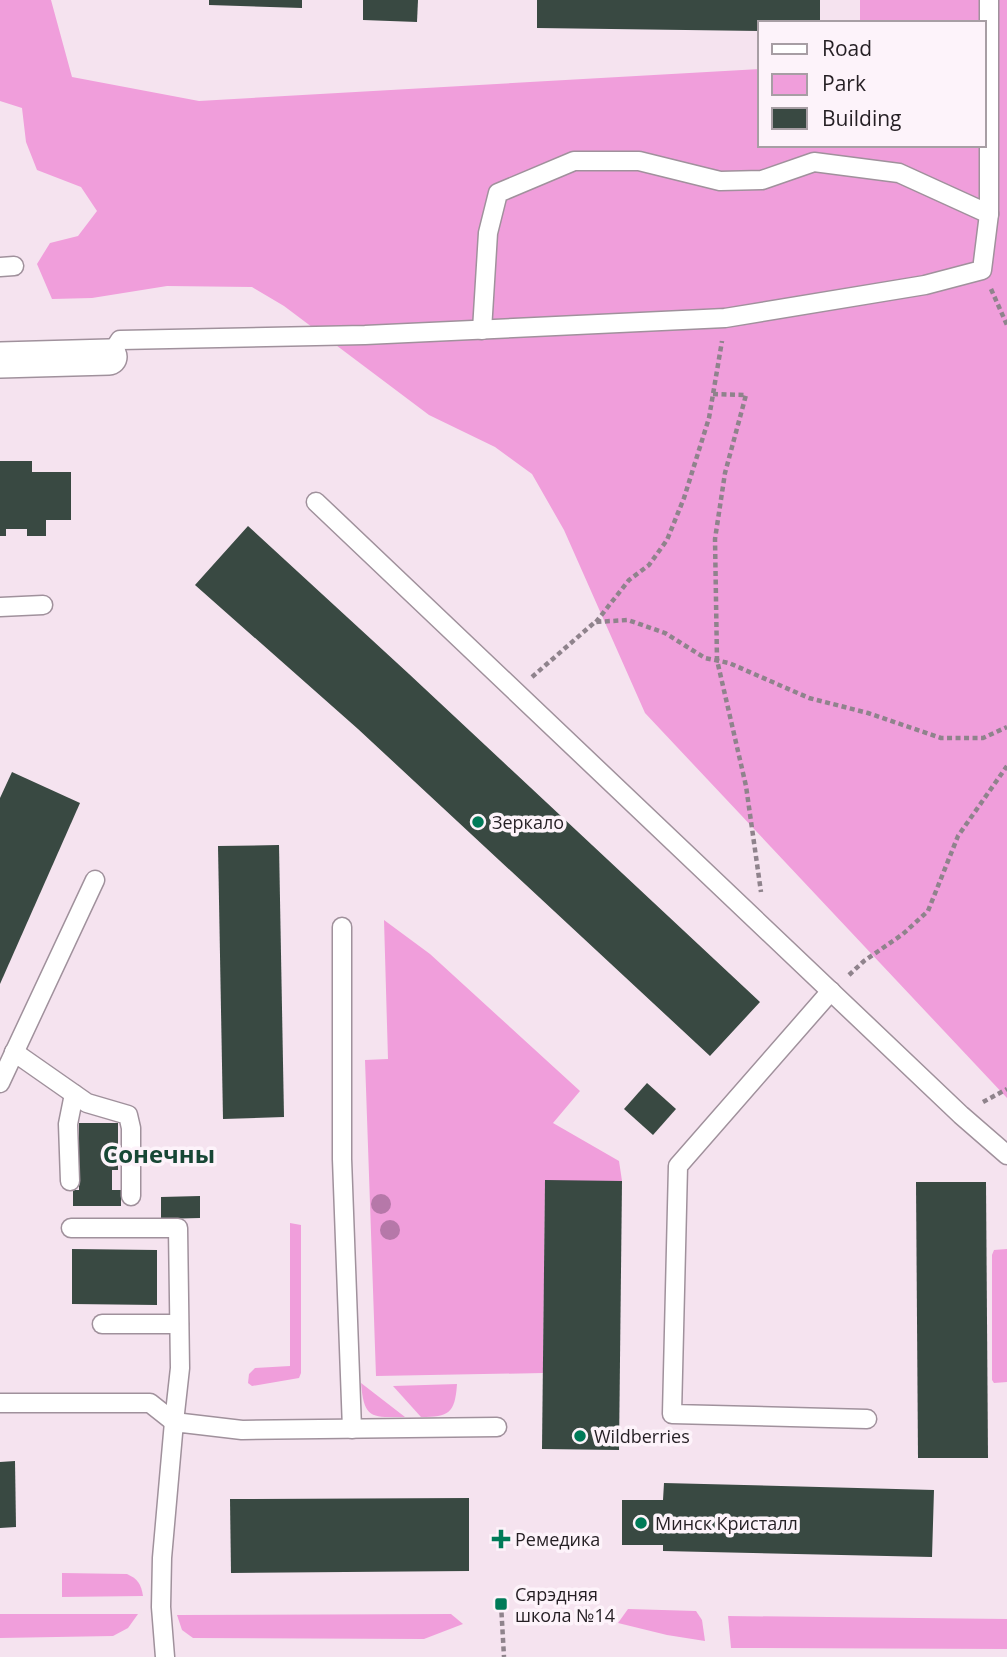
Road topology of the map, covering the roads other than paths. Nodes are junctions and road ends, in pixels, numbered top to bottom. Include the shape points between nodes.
1 (989, 0) edge
2 (989, 214) junction
3 (482, 330) junction
4 (109, 357) joint
5 (0, 360) edge
6 (316, 502) dead end
7 (43, 605) dead end
8 (0, 607) edge
9 (95, 880) dead end
10 (342, 927) dead end
11 (831, 991) junction
12 (14, 1052) junction
13 (0, 1083) edge
14 (74, 1094) junction
15 (1007, 1155) edge
16 (70, 1181) dead end
17 (131, 1196) dead end
18 (71, 1228) dead end
19 (102, 1324) dead end
20 (180, 1324) junction
21 (0, 1403) edge
22 (867, 1419) dead end
23 (174, 1422) junction
24 (497, 1427) dead end
25 (352, 1429) junction
26 (165, 1657) edge

1 - 2 lane
2 - 3 lane via 982,270 925,285 725,318
2 - 3 lane via 899,173 814,162 762,180 720,181 639,161 574,161 498,193 488,233
3 - 4 lane via 120,340
4 - 5 street
6 - 11 lane
7 - 8 lane
9 - 12 lane
10 - 25 lane via 342,1159
11 - 15 lane
11 - 22 lane via 678,1166 672,1414
12 - 13 lane
12 - 14 lane
14 - 16 lane via 68,1125
14 - 17 lane via 86,1103 128,1115
18 - 20 lane via 178,1228
19 - 20 lane
20 - 23 lane
21 - 23 lane via 150,1403
23 - 25 lane via 242,1430
23 - 26 lane via 162,1558
24 - 25 lane

